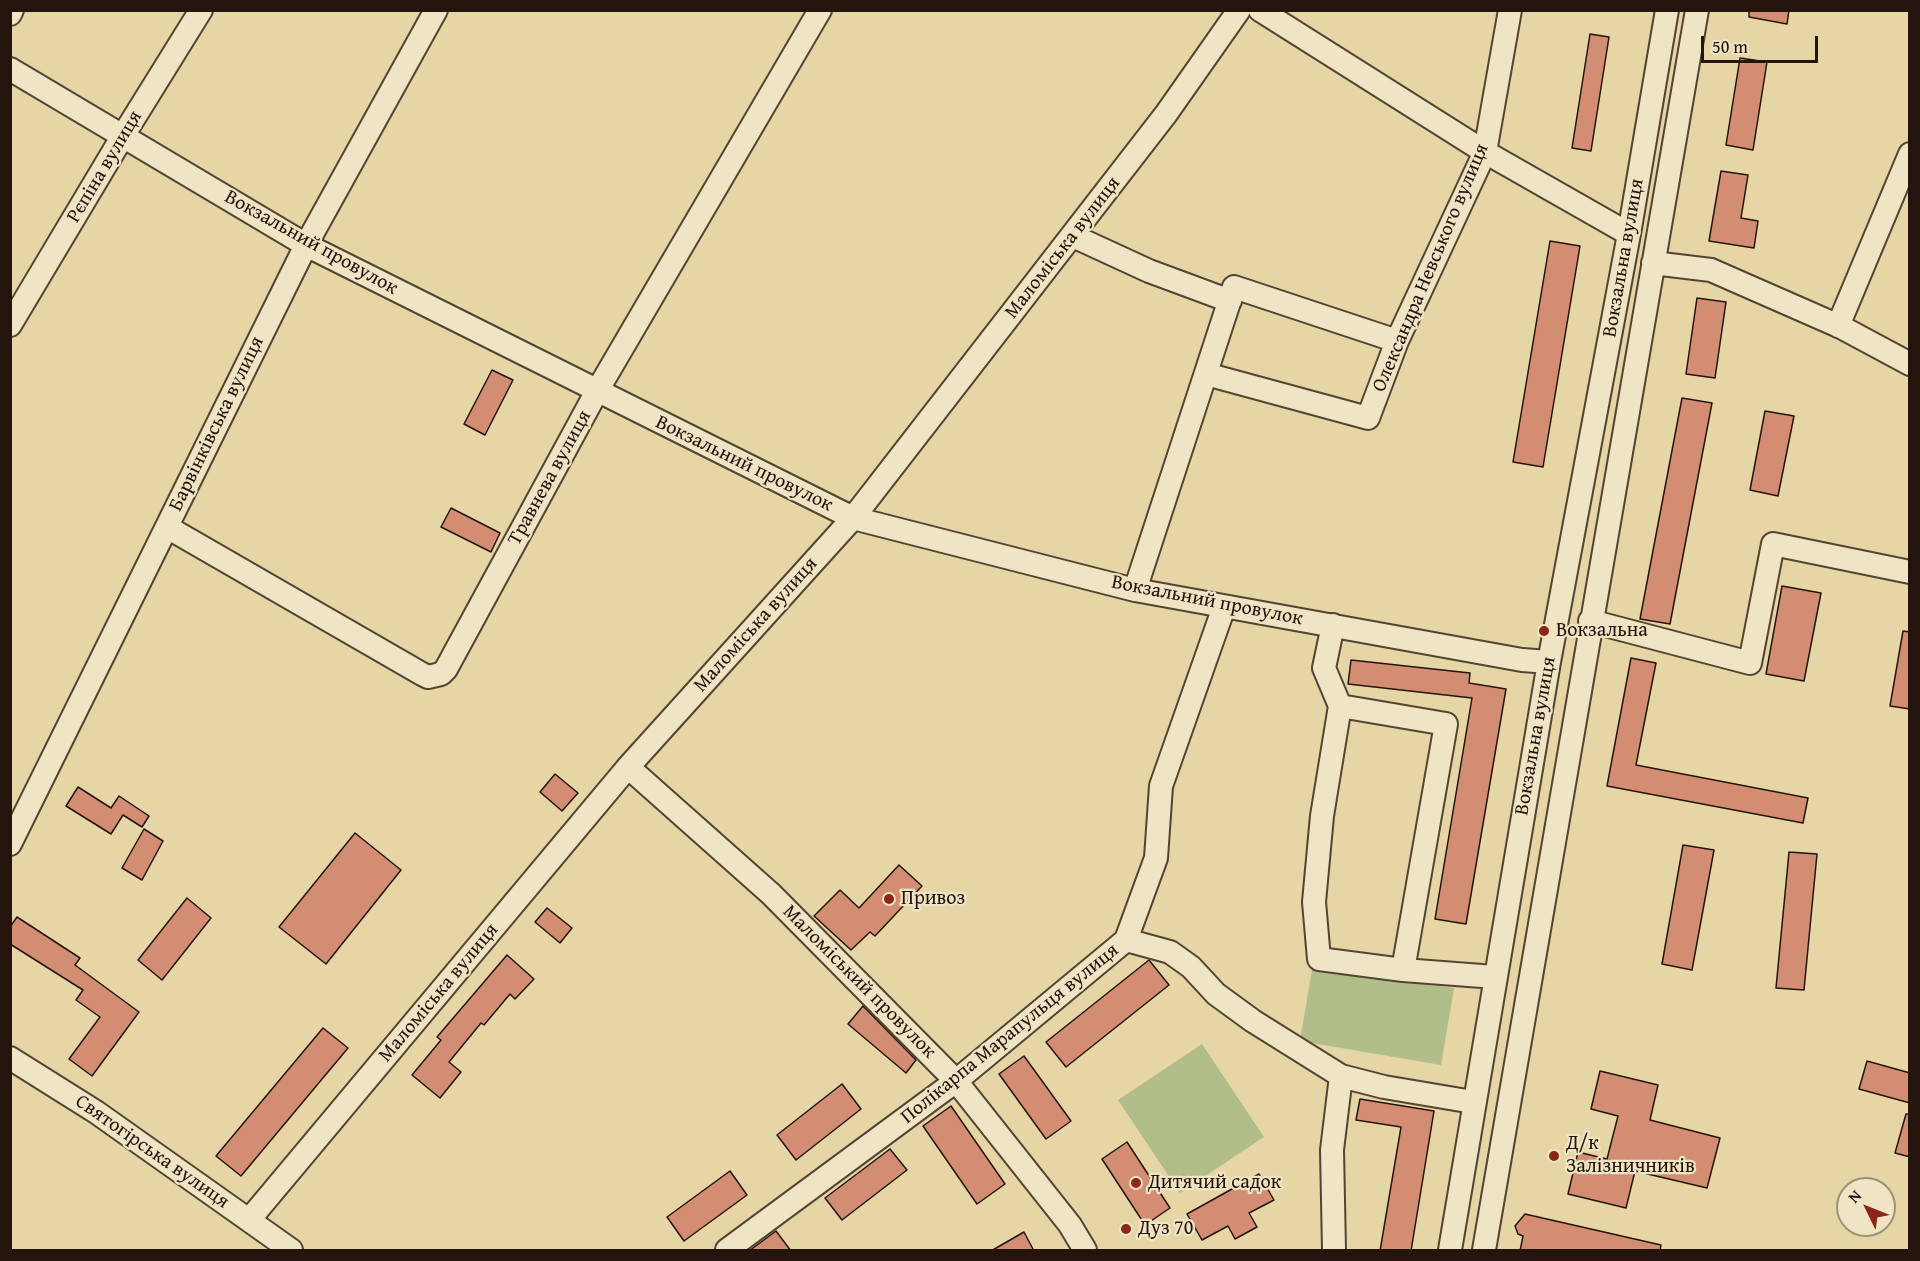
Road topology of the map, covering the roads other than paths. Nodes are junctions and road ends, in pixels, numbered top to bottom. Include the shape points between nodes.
1 (201, 10) edge
2 (436, 10) edge
3 (820, 10) edge
4 (1239, 10) edge
5 (1260, 10) edge
6 (1510, 10) edge
7 (1667, 10) edge
8 (1697, 10) edge
9 (10, 69) edge
10 (124, 134) junction
11 (1485, 152) junction
12 (1910, 154) edge
13 (1629, 234) junction
14 (1073, 236) junction
15 (306, 245) junction
16 (1653, 263) junction
17 (1232, 294) junction
18 (10, 325) edge
19 (1838, 326) junction
20 (1397, 341) junction
21 (1910, 364) edge
22 (1206, 374) junction
23 (597, 391) junction
24 (853, 518) junction
25 (166, 527) junction
26 (1910, 572) edge
27 (1135, 590) junction
28 (1224, 607) junction
29 (1590, 621) junction
30 (1333, 625) junction
31 (1549, 662) junction
32 (1341, 706) junction
33 (628, 767) junction
34 (10, 844) edge
35 (1126, 940) junction
36 (1402, 970) junction
37 (1494, 977) junction
38 (10, 1058) edge
39 (1341, 1076) junction
40 (956, 1081) junction
41 (1473, 1102) junction
42 (249, 1221) junction
43 (291, 1251) edge
44 (727, 1251) edge
45 (1085, 1251) edge
46 (1334, 1251) edge
47 (1450, 1251) edge
48 (1484, 1251) edge

1 - 10 street, Рєпіна вулиця
2 - 15 street, Барвінківська вулиця
3 - 23 street, Травнева вулиця
4 - 14 street, Маломіська вулиця via 1167,114
5 - 11 street
6 - 11 street, Олександра Невського вулиця
7 - 13 street, Вокзальна вулиця
8 - 16 street, Вокзальна вулиця
9 - 10 street, Вокзальний провулок
10 - 15 street, Вокзальний провулок
10 - 18 street, Рєпіна вулиця
11 - 13 street
11 - 20 street, Олександра Невського вулиця
12 - 19 street
13 - 31 street, Вокзальна вулиця
14 - 17 street via 1149,271
14 - 24 street, Маломіська вулиця
15 - 23 street, Вокзальний провулок
15 - 25 street, Барвінківська вулиця
16 - 19 street via 1711,270
16 - 29 street, Вокзальна вулиця
17 - 20 street
17 - 22 street
19 - 21 street
20 - 22 street, Олександра Невського вулиця via 1368,418
22 - 27 street
23 - 24 street, Вокзальний провулок
23 - 25 street, Травнева вулиця via 446,669 435,676 416,671
24 - 27 street, Вокзальний провулок
24 - 33 street, Маломіська вулиця
25 - 34 street, Барвінківська вулиця
26 - 29 street via 1773,544 1750,663
27 - 28 street, Вокзальний провулок
28 - 30 street, Вокзальний провулок
28 - 35 street, Полікарпа Марапульця вулиця via 1161,786 1156,858
29 - 48 street, Вокзальна вулиця
30 - 31 street, Вокзальний провулок
30 - 32 street via 1324,668
31 - 37 street, Вокзальна вулиця
32 - 36 street via 1322,816 1314,902 1319,959
32 - 36 street via 1446,724
33 - 40 street, Маломіський провулок via 771,894
33 - 42 street, Маломіська вулиця
35 - 39 street via 1170,952 1253,1021
35 - 40 street, Полікарпа Марапульця вулиця
36 - 37 street
37 - 41 street, Вокзальна вулиця
38 - 42 street, Святогірська вулиця via 96,1112
39 - 41 street via 1384,1088
39 - 46 street via 1332,1150
40 - 44 street, Полікарпа Марапульця вулиця
40 - 45 street, Маломіський провулок via 1070,1225
41 - 47 street, Вокзальна вулиця
42 - 43 street, Святогірська вулиця

